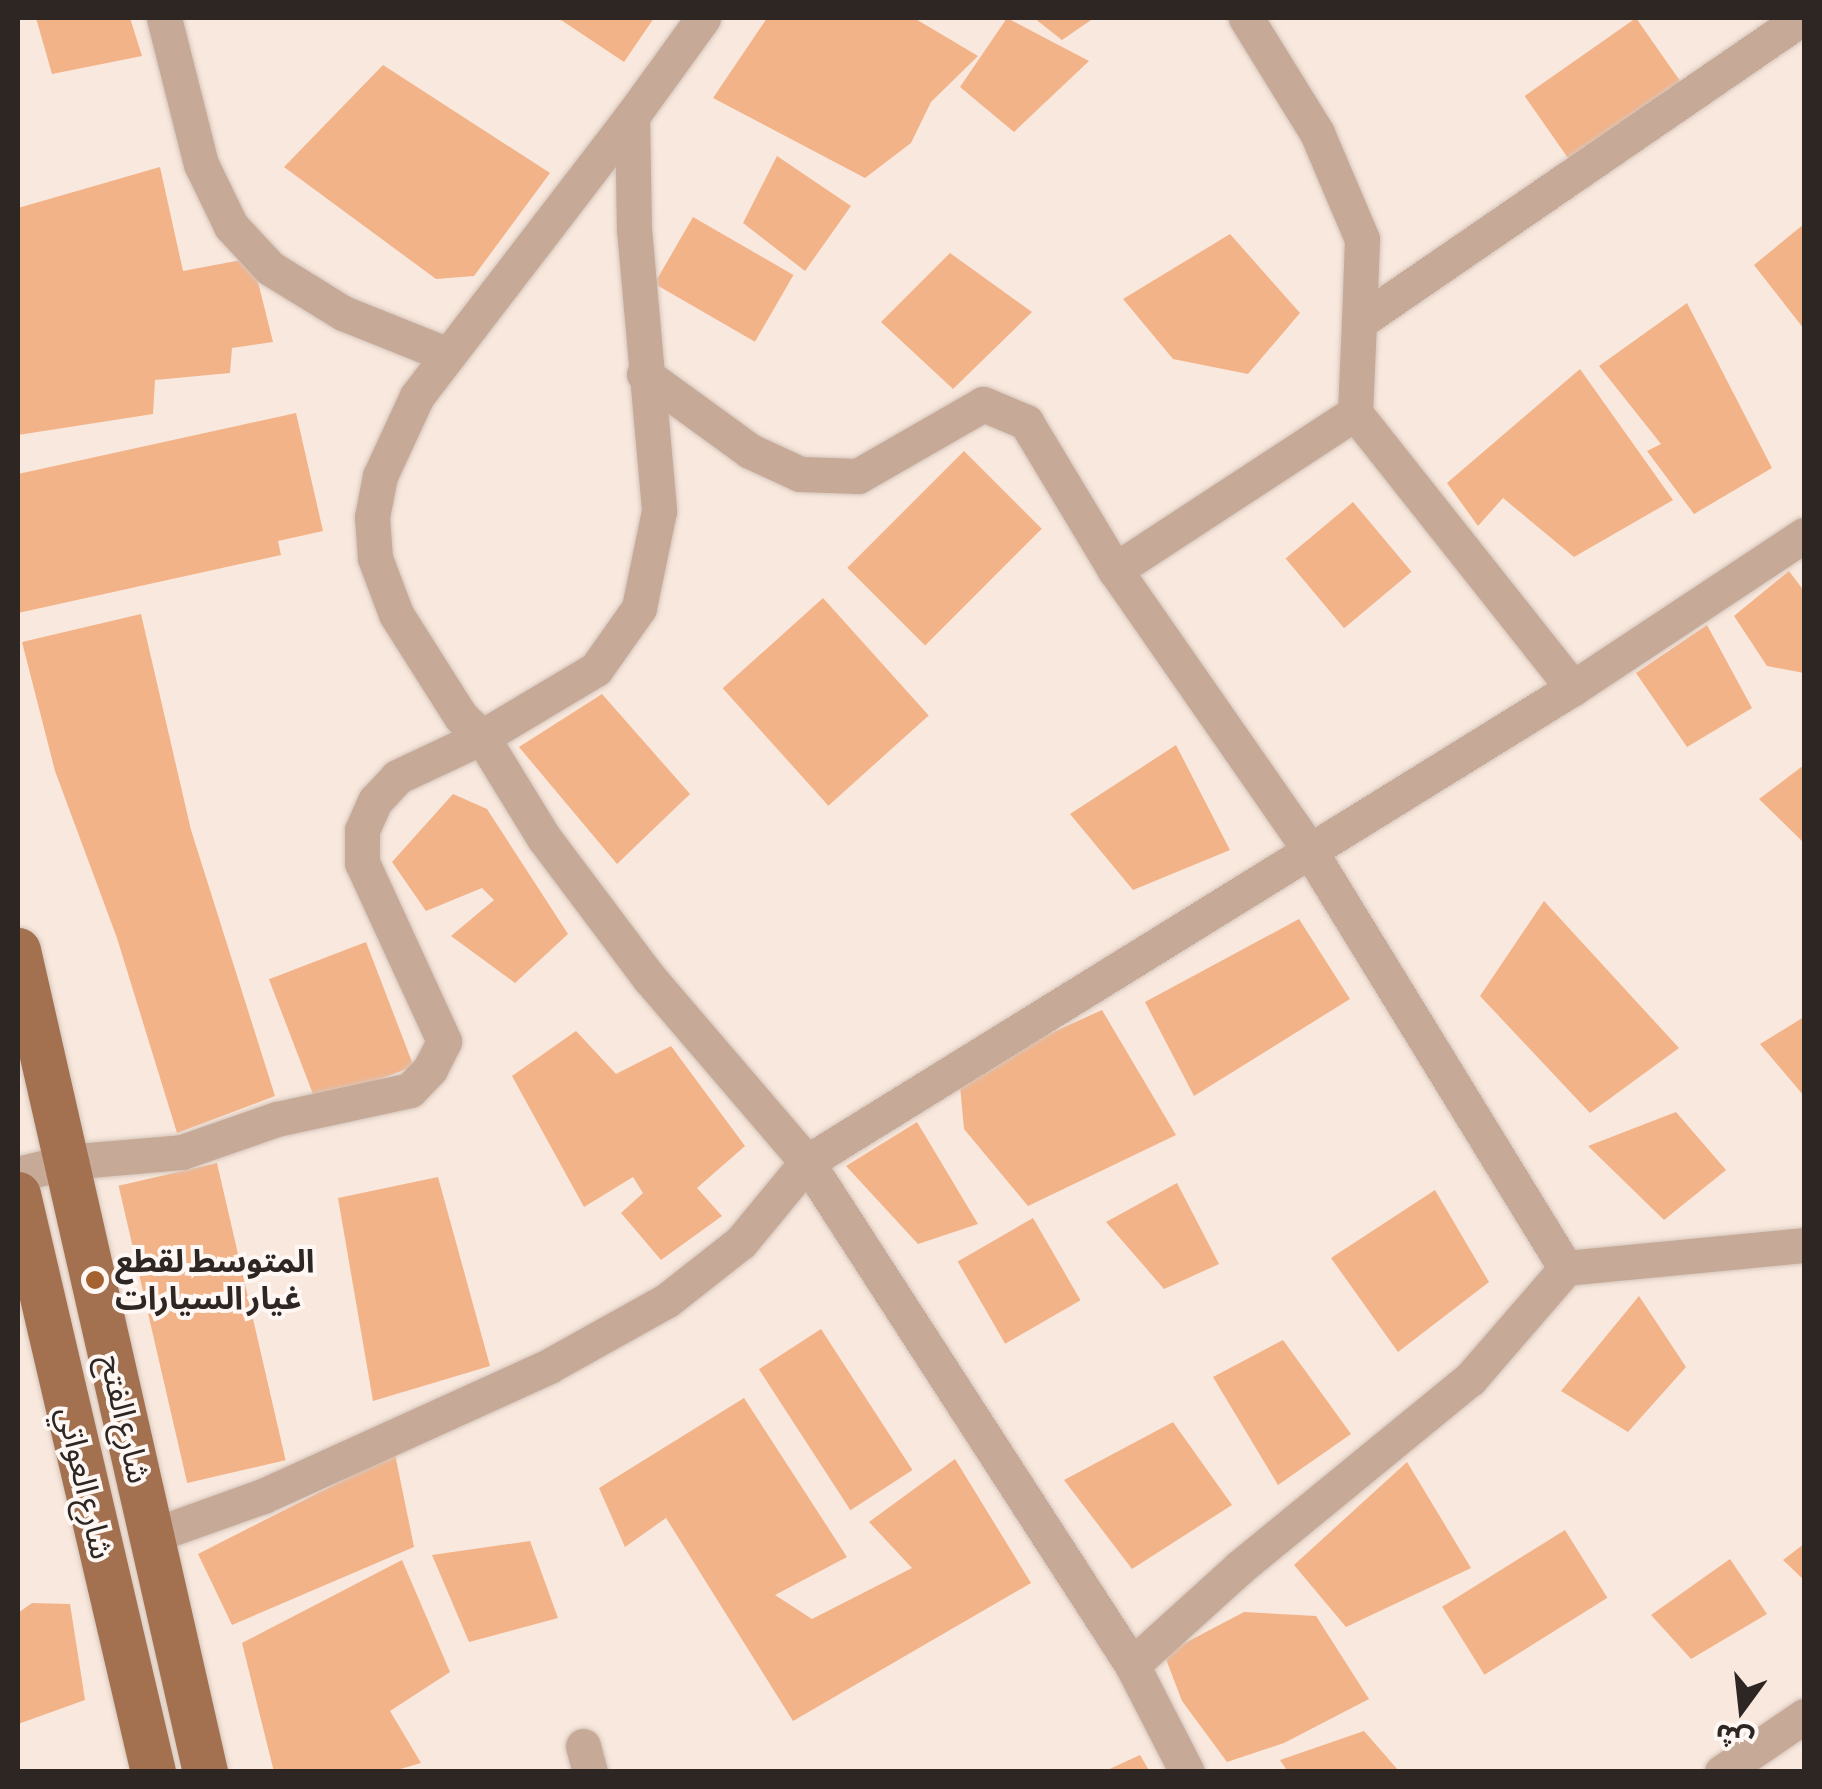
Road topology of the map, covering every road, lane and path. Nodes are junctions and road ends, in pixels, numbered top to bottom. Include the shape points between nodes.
1 (164, 18) edge
2 (703, 18) edge
3 (1246, 18) edge
4 (1802, 18) edge
5 (632, 116) junction
6 (1359, 322) junction
7 (448, 356) junction
8 (644, 374) junction
9 (1355, 413) junction
10 (1804, 535) edge
11 (1115, 570) junction
12 (1572, 688) junction
13 (482, 738) junction
14 (1310, 852) junction
15 (18, 950) edge
16 (66, 1162) junction
17 (807, 1162) junction
18 (18, 1174) edge
19 (18, 1194) edge
20 (1804, 1245) edge
21 (1566, 1268) junction
22 (151, 1536) junction
23 (1132, 1666) junction
24 (1804, 1716) edge
25 (153, 1772) edge
26 (205, 1772) edge
27 (1187, 1772) edge
28 (1722, 1772) edge

1 - 7 street via 201,164 231,226 270,268 343,313
2 - 5 street
3 - 6 street via 1317,133 1362,239
4 - 6 street
5 - 7 street
5 - 8 street
6 - 9 street
7 - 13 street via 396,438 372,517 375,558 396,614 461,717
8 - 11 street via 750,451 800,474 832,477 885,466 964,410 1004,408 1026,422 1048,450
8 - 13 street via 659,511 639,608 596,669
9 - 11 street
9 - 12 street
10 - 12 street
11 - 14 street
12 - 14 street
13 - 16 street via 397,777 375,801 362,830 362,863 444,1041 410,1090 277,1118 182,1152
13 - 17 street via 544,838 650,978
14 - 17 street
14 - 21 street
15 - 16 main road, شارع الفتح
16 - 18 street
16 - 22 main road, شارع الفتح
17 - 22 street via 741,1242 666,1300 550,1366 263,1496
17 - 23 street
19 - 25 main road, شارع العواتي
20 - 21 street
21 - 23 street via 1470,1379 1240,1567
22 - 26 main road, شارع الفتح
23 - 27 street
24 - 28 street

